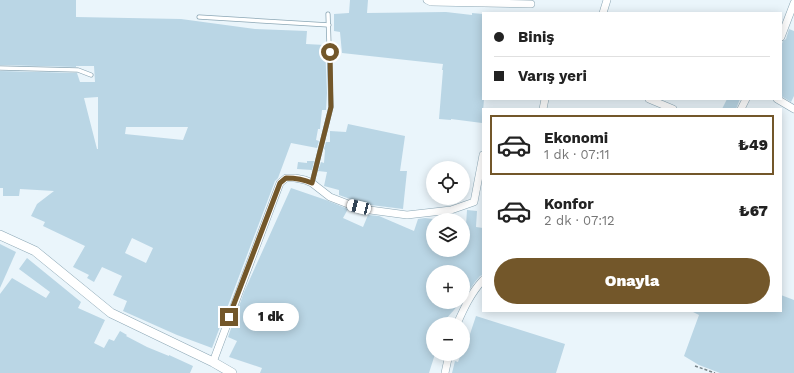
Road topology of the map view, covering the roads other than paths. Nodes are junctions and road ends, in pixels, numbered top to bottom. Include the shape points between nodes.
1 (427, 0) edge
2 (607, 0) edge
3 (794, 3) edge
4 (531, 4) dead end
5 (603, 12) edge
6 (328, 14) dead end
7 (199, 17) dead end
8 (329, 25) junction
9 (782, 34) edge
10 (0, 68) edge
11 (91, 75) dead end
12 (651, 100) edge
13 (779, 100) edge
14 (671, 108) edge
15 (794, 109) edge
16 (482, 159) edge
17 (312, 183) junction
18 (0, 235) edge
19 (482, 281) edge
20 (460, 317) edge
21 (447, 361) edge
22 (213, 362) junction
23 (232, 373) edge
24 (445, 373) edge

1 - 4 street
2 - 5 street
3 - 9 street
6 - 8 lane
7 - 8 lane
8 - 17 lane via 331,107
10 - 11 lane via 78,70
12 - 14 street
13 - 15 street
16 - 17 street via 474,202 451,210 406,215 370,210 330,197
17 - 22 street via 286,178 280,183
18 - 22 street via 35,251 111,313
19 - 20 street
21 - 24 street
22 - 23 street

